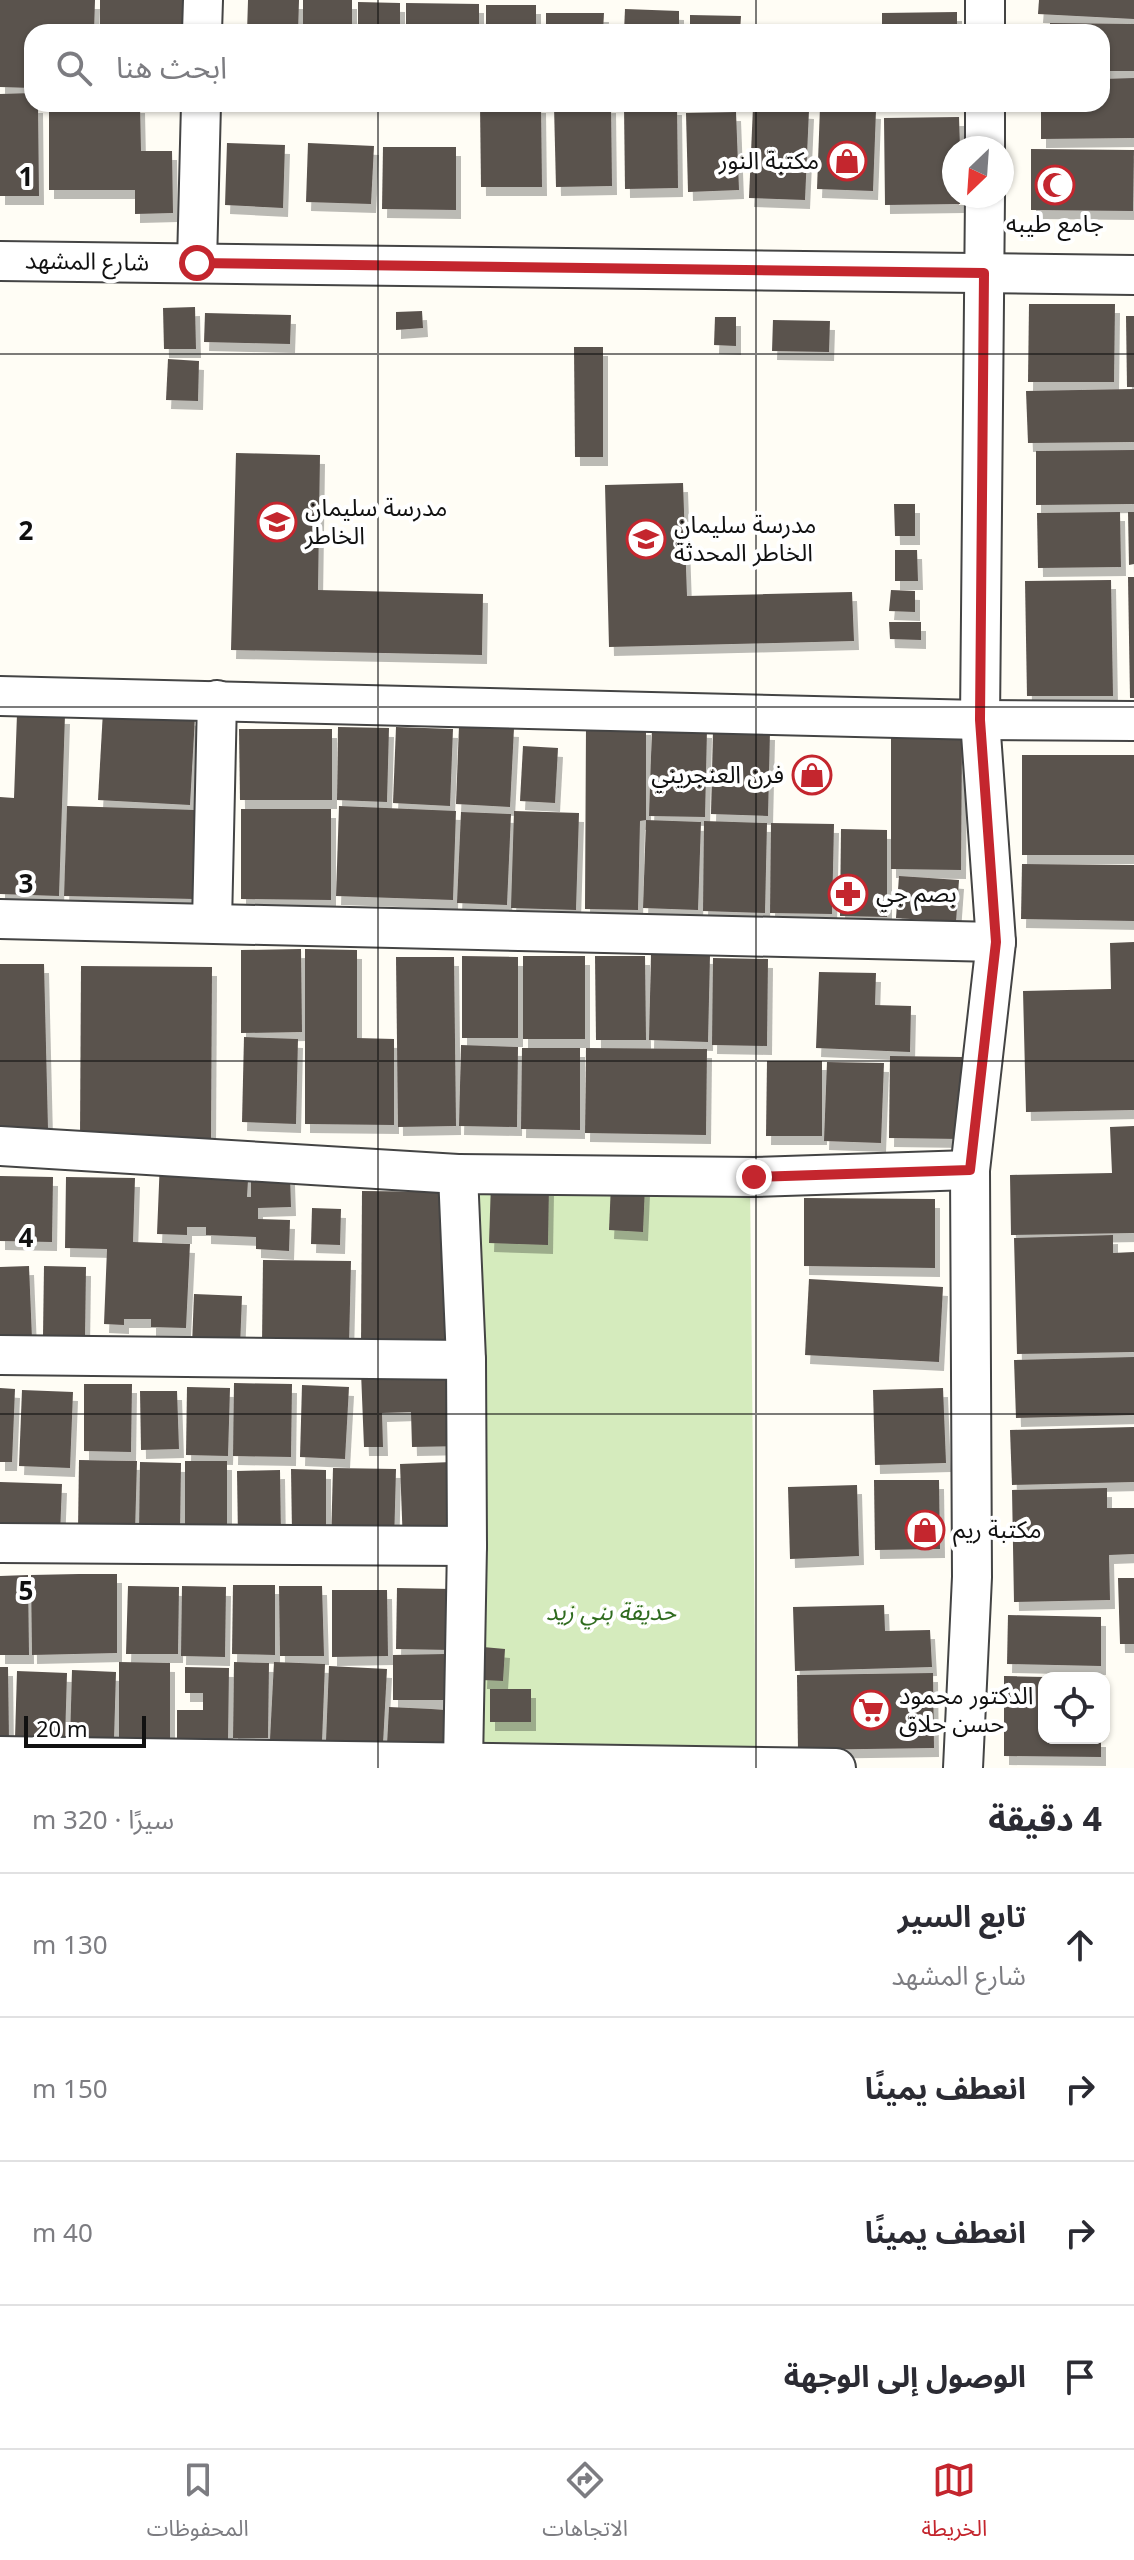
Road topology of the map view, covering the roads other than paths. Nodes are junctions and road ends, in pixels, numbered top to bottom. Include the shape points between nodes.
1 (203, 0) edge
2 (985, 0) edge
3 (202, 24) edge
4 (985, 24) edge
5 (201, 112) edge
6 (985, 112) edge
7 (985, 136) edge
8 (985, 208) edge
9 (0, 261) edge
10 (197, 263) junction
11 (984, 273) junction
12 (1134, 275) edge
13 (0, 696) edge
14 (217, 700) junction
15 (980, 720) junction
16 (1134, 721) edge
17 (0, 919) edge
18 (212, 923) junction
19 (996, 942) junction
20 (0, 1146) edge
21 (970, 1170) junction
22 (458, 1174) junction
23 (0, 1355) edge
24 (466, 1360) junction
25 (0, 1543) edge
26 (467, 1546) junction
27 (0, 1756) edge
28 (463, 1763) junction
29 (836, 1768) edge
30 (963, 1768) edge

1 - 3 street
2 - 4 street
5 - 10 street
6 - 7 street
8 - 11 street
9 - 10 street, شارع المشهد
10 - 11 street, شارع المشهد
11 - 12 street, شارع المشهد
11 - 15 street
13 - 14 street
14 - 15 street
14 - 18 street
15 - 16 street
15 - 19 street
17 - 18 street
18 - 19 street
19 - 21 street
20 - 22 street
21 - 22 street via 754,1177
21 - 30 street via 972,1577
22 - 24 street
23 - 24 street
24 - 26 street
25 - 26 street
26 - 28 street
27 - 28 street
28 - 29 street

